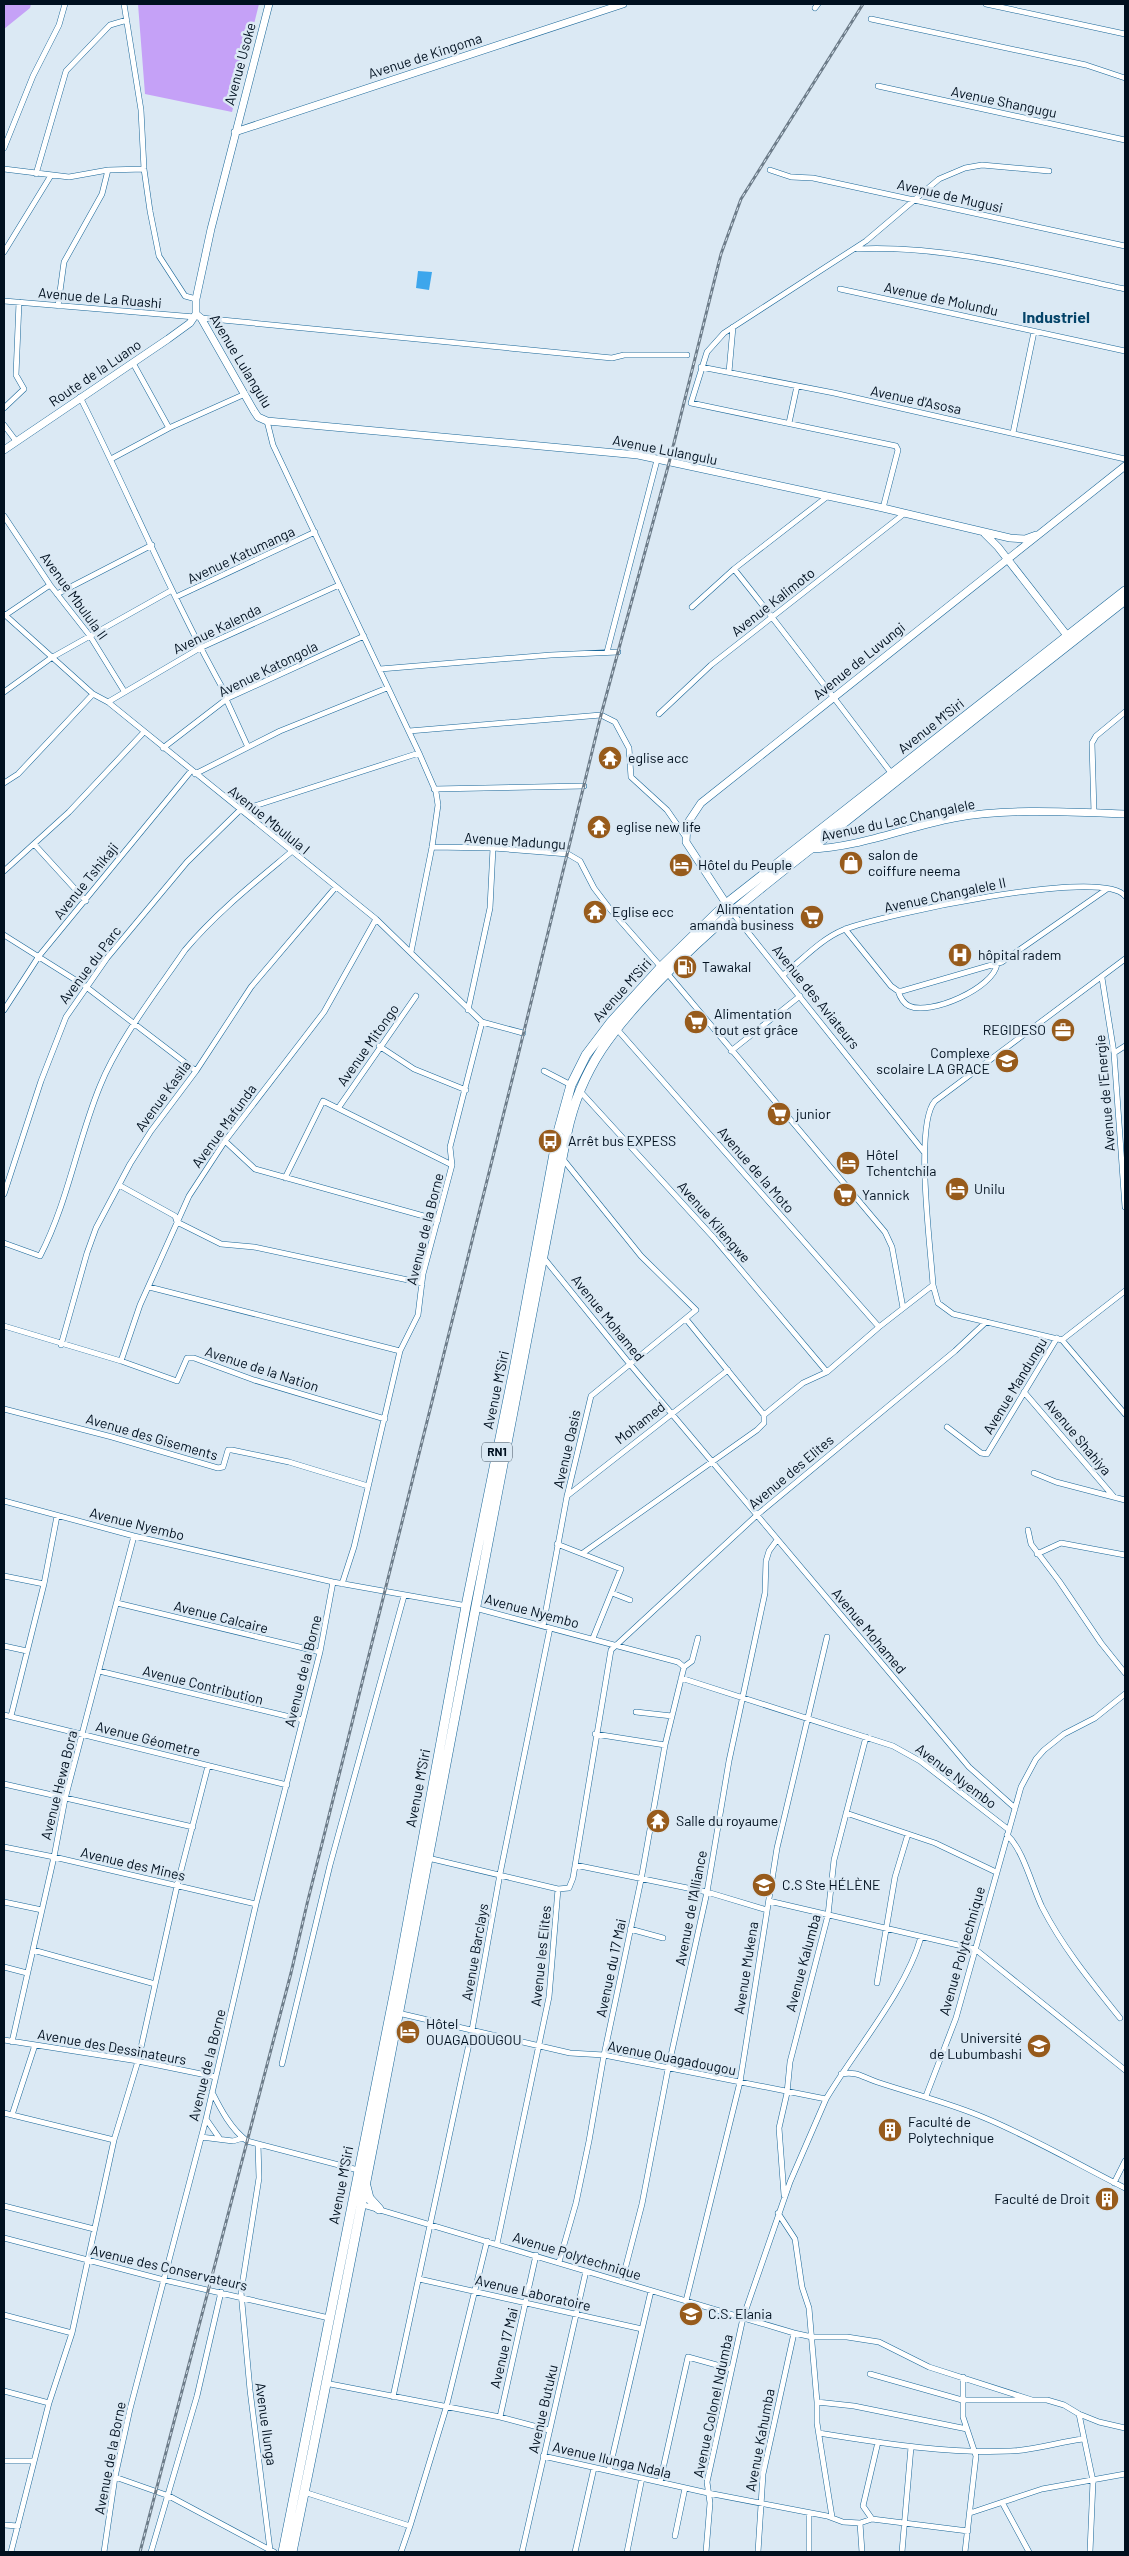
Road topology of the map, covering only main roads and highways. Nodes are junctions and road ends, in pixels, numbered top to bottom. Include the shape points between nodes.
1 (1125, 591) edge
2 (1125, 600) edge
3 (1070, 639) junction
4 (729, 907) junction
5 (664, 970) junction
6 (575, 1087) junction
7 (562, 1132) junction
8 (470, 1607) junction
9 (395, 2016) junction
10 (365, 2184) junction
11 (357, 2203) junction
12 (358, 2221) junction
13 (283, 2552) edge
14 (292, 2552) edge

1 - 3 highway, Avenue M'Siri / RN1
2 - 3 highway, Avenue M'Siri / RN1
3 - 4 highway, Avenue M'Siri / RN1 via 808,850
3 - 4 highway, Avenue M'Siri / RN1 via 796,848
4 - 5 highway, Avenue M'Siri / RN1
5 - 6 highway, Avenue M'Siri / RN1 via 616,1028
5 - 6 highway, Avenue M'Siri / RN1 via 597,1040
6 - 7 highway, Avenue M'Siri / RN1
7 - 8 highway, Avenue M'Siri / RN1
7 - 8 highway, Avenue M'Siri / RN1 via 562,1158 543,1257
8 - 9 highway, Avenue M'Siri / RN1
8 - 9 highway, Avenue M'Siri / RN1 via 428,1858
9 - 10 highway, Avenue M'Siri / RN1
9 - 11 highway, Avenue M'Siri / RN1 via 358,2170
10 - 11 highway, Avenue M'Siri / RN1
10 - 12 highway via 369,2198 378,2209 364,2213
11 - 12 highway, Avenue M'Siri / RN1
11 - 13 highway, Avenue M'Siri / RN1 via 329,2318
12 - 14 highway, Avenue M'Siri / RN1

